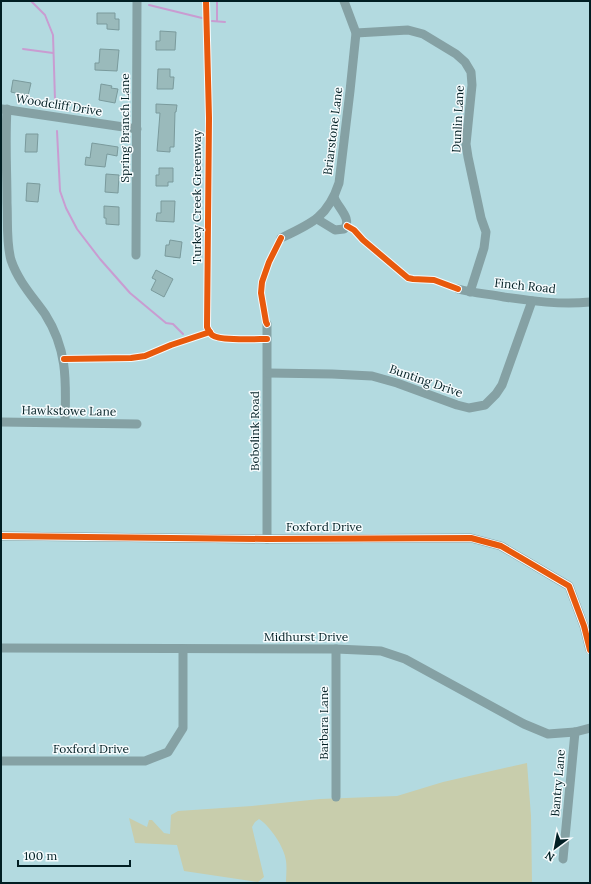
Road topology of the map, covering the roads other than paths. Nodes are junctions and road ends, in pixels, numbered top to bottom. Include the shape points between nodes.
1 (137, 1) edge
2 (344, 1) edge
3 (356, 33) junction
4 (4, 109) edge
5 (137, 129) junction
6 (334, 197) junction
7 (317, 220) junction
8 (4, 230) edge
9 (280, 238) dead end
10 (136, 255) dead end
11 (458, 288) dead end
12 (470, 292) junction
13 (532, 301) junction
14 (590, 302) edge
15 (267, 324) dead end
16 (268, 373) junction
17 (1, 422) edge
18 (66, 422) junction
19 (137, 424) dead end
20 (1, 536) edge
21 (267, 538) junction
22 (1, 648) edge
23 (336, 648) junction
24 (183, 649) junction
25 (590, 650) edge
26 (590, 728) edge
27 (575, 732) junction
28 (1, 761) edge
29 (336, 797) dead end
30 (563, 859) dead end

1 - 5 street, Spring Branch Lane
2 - 3 street, Briarstone Lane
3 - 6 street, Briarstone Lane via 339,183
3 - 12 street, Dunlin Lane via 408,30 423,34 456,54 471,72 466,144 486,232 484,248
4 - 5 street, Woodcliff Drive
4 - 8 street
5 - 10 street, Spring Branch Lane
6 - 7 street, Briarstone Lane
6 - 7 street via 347,220 347,226 335,230
7 - 9 street, Briarstone Lane
8 - 18 street via 12,261 20,279 46,315 57,337 66,377
11 - 12 street, Finch Road
12 - 13 street, Finch Road
13 - 14 street, Finch Road
13 - 16 street, Bunting Drive via 502,385 485,405 469,408 457,405 372,376
15 - 16 street, Bobolink Road
16 - 21 street, Bobolink Road
17 - 18 street, Hawkstowe Lane
18 - 19 street, Hawkstowe Lane
20 - 21 street, Foxford Drive
21 - 25 street, Foxford Drive via 471,538 501,546 569,586
22 - 24 street, Midhurst Drive
23 - 24 street, Midhurst Drive
23 - 27 street, Midhurst Drive via 381,651 405,659 524,724 548,734
23 - 29 street, Barbara Lane
24 - 28 street, Foxford Drive via 183,728 168,752 145,761
26 - 27 street, Midhurst Drive
27 - 30 street, Bantry Lane

